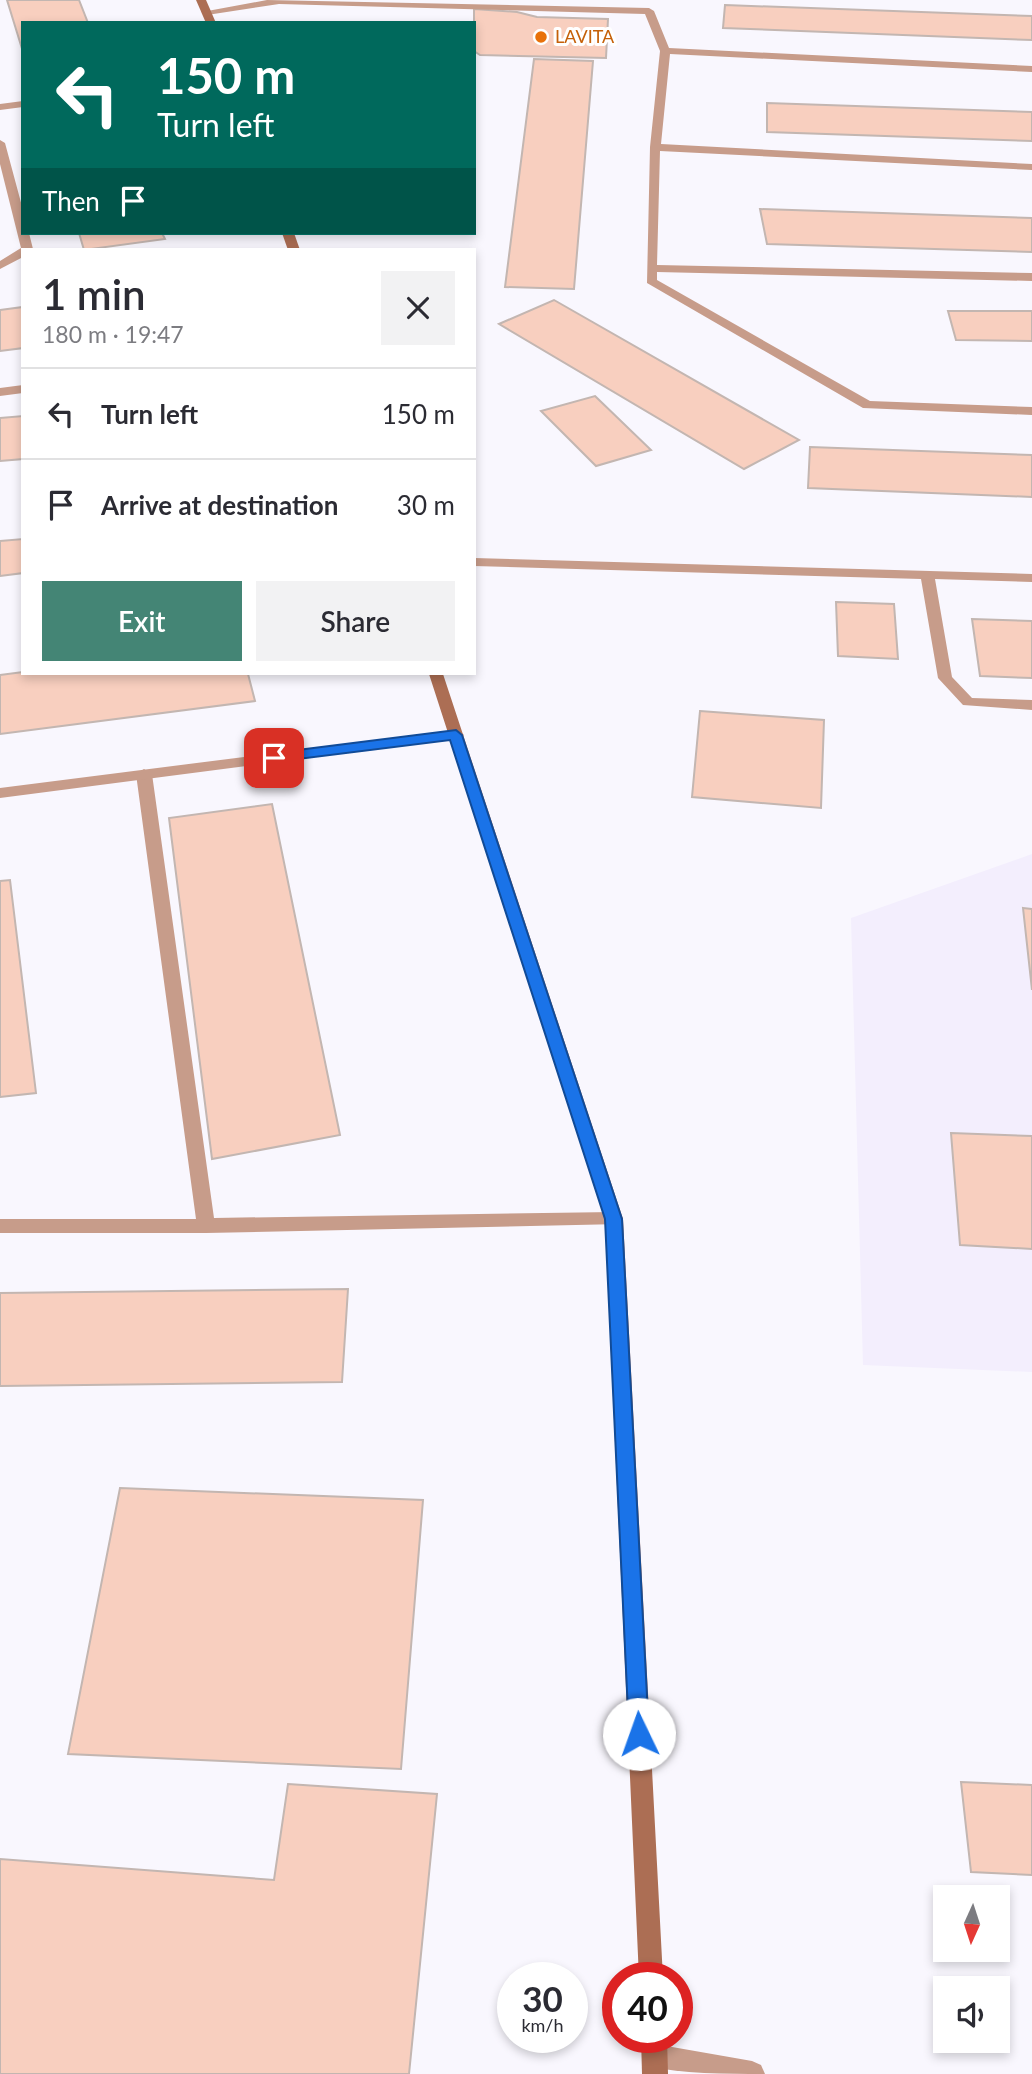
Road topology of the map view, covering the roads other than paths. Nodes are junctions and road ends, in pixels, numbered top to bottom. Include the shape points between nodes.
1 (201, 0) edge
2 (280, 0) edge
3 (209, 18) edge
4 (665, 51) junction
5 (1032, 69) edge
6 (21, 104) edge
7 (0, 107) edge
8 (0, 143) edge
9 (655, 147) junction
10 (1032, 167) edge
11 (21, 225) edge
12 (21, 253) edge
13 (0, 266) edge
14 (652, 268) junction
15 (1032, 277) edge
16 (21, 389) edge
17 (0, 392) edge
18 (1032, 411) edge
19 (476, 562) edge
20 (927, 575) junction
21 (1032, 578) edge
22 (436, 675) edge
23 (1032, 705) edge
24 (456, 735) junction
25 (144, 774) junction
26 (0, 793) edge
27 (614, 1219) junction
28 (0, 1226) edge
29 (206, 1226) junction
30 (650, 1962) edge
31 (655, 2056) edge
32 (752, 2074) edge

1 - 3 street
2 - 3 street
2 - 4 street via 652,8
4 - 5 street
4 - 9 street
6 - 7 street
8 - 11 street
9 - 10 street
9 - 14 street
12 - 13 street
14 - 15 street
14 - 18 street via 651,281 867,405
16 - 17 street
19 - 20 street
20 - 21 street
20 - 23 street via 945,678 968,702
22 - 24 street
24 - 25 street
24 - 27 street
25 - 26 street
25 - 29 street
27 - 29 street
27 - 30 street
28 - 29 street
31 - 32 street

